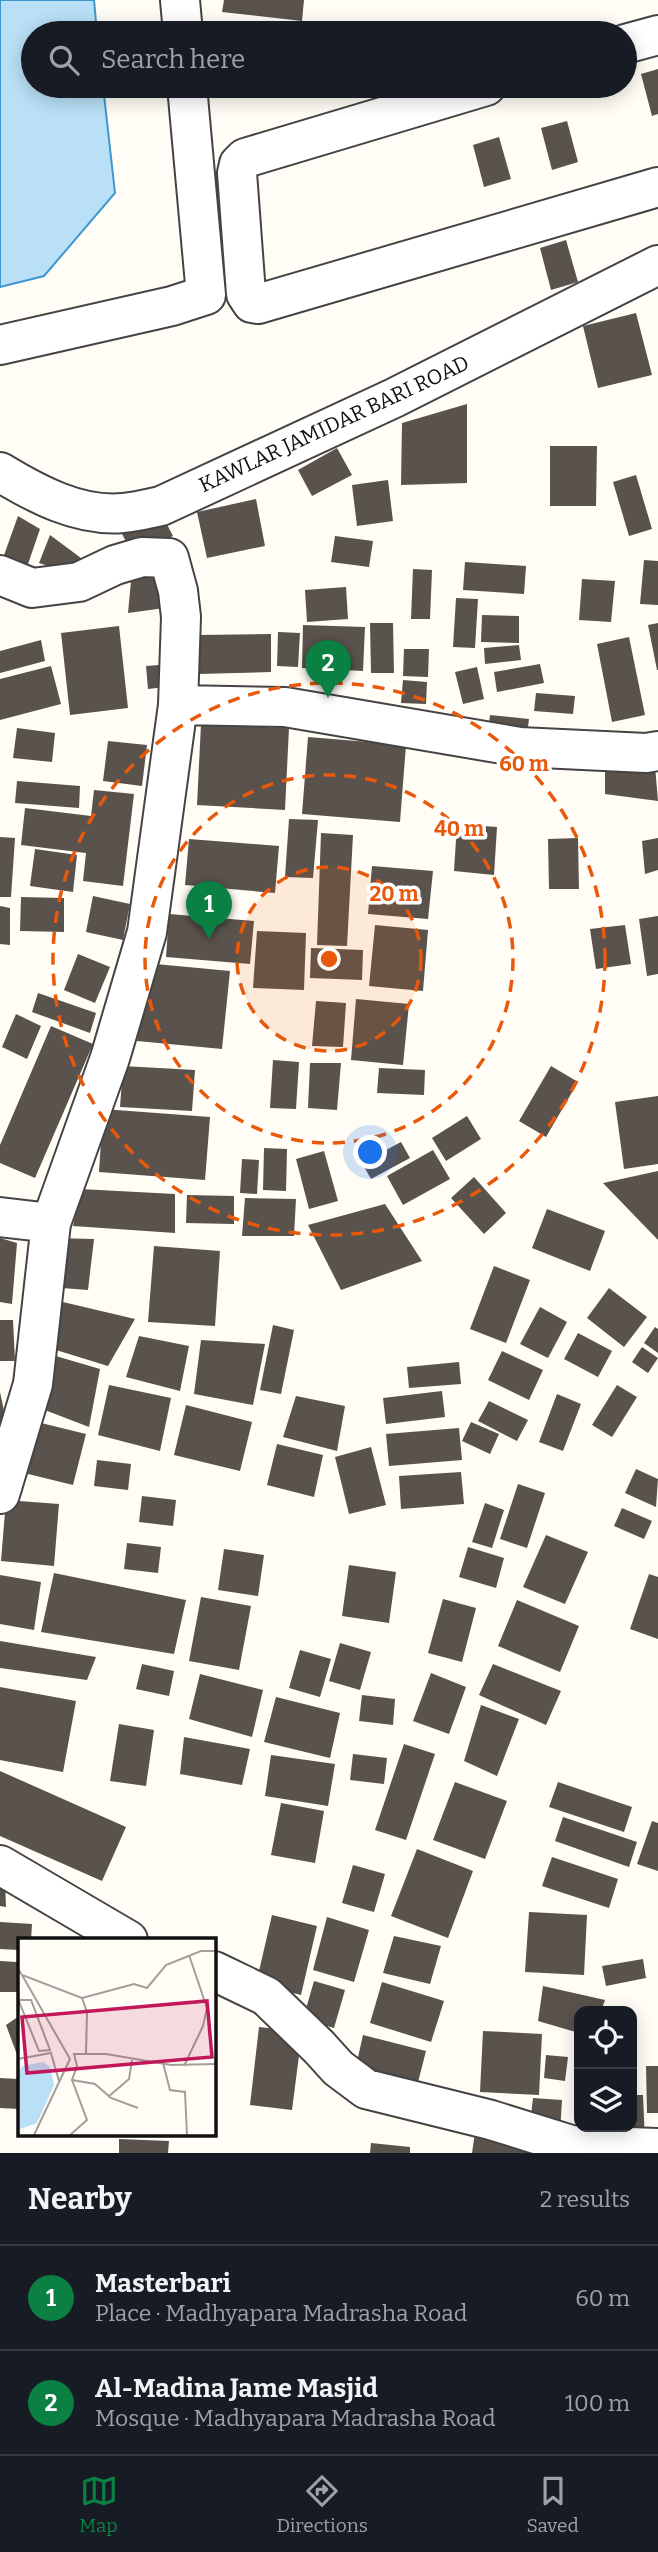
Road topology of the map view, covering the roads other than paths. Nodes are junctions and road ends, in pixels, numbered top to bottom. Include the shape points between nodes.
1 (180, 0) edge
2 (182, 21) edge
3 (658, 34) edge
4 (637, 40) edge
5 (188, 98) edge
6 (446, 98) edge
7 (658, 187) edge
8 (658, 264) edge
9 (0, 345) edge
10 (0, 472) edge
11 (0, 575) edge
12 (178, 705) junction
13 (658, 751) edge
14 (0, 1217) edge
15 (51, 1223) junction
16 (0, 1494) edge
17 (0, 1865) edge
18 (125, 1938) edge
19 (215, 1971) edge
20 (658, 2148) edge

1 - 2 street
3 - 4 street
5 - 9 street via 206,295
6 - 7 street via 245,158 239,164 249,299 257,303
8 - 10 street, KAWLAR JAMIDAR BARI ROAD via 394,398 161,506 121,513 69,506
11 - 12 street via 32,588 79,582 142,557 169,558 181,617
12 - 13 street via 285,707 520,747
12 - 15 street via 147,932 110,1058
14 - 15 street
15 - 16 street via 33,1384
17 - 18 street
19 - 20 street via 266,1996 366,2090 491,2120 571,2146

